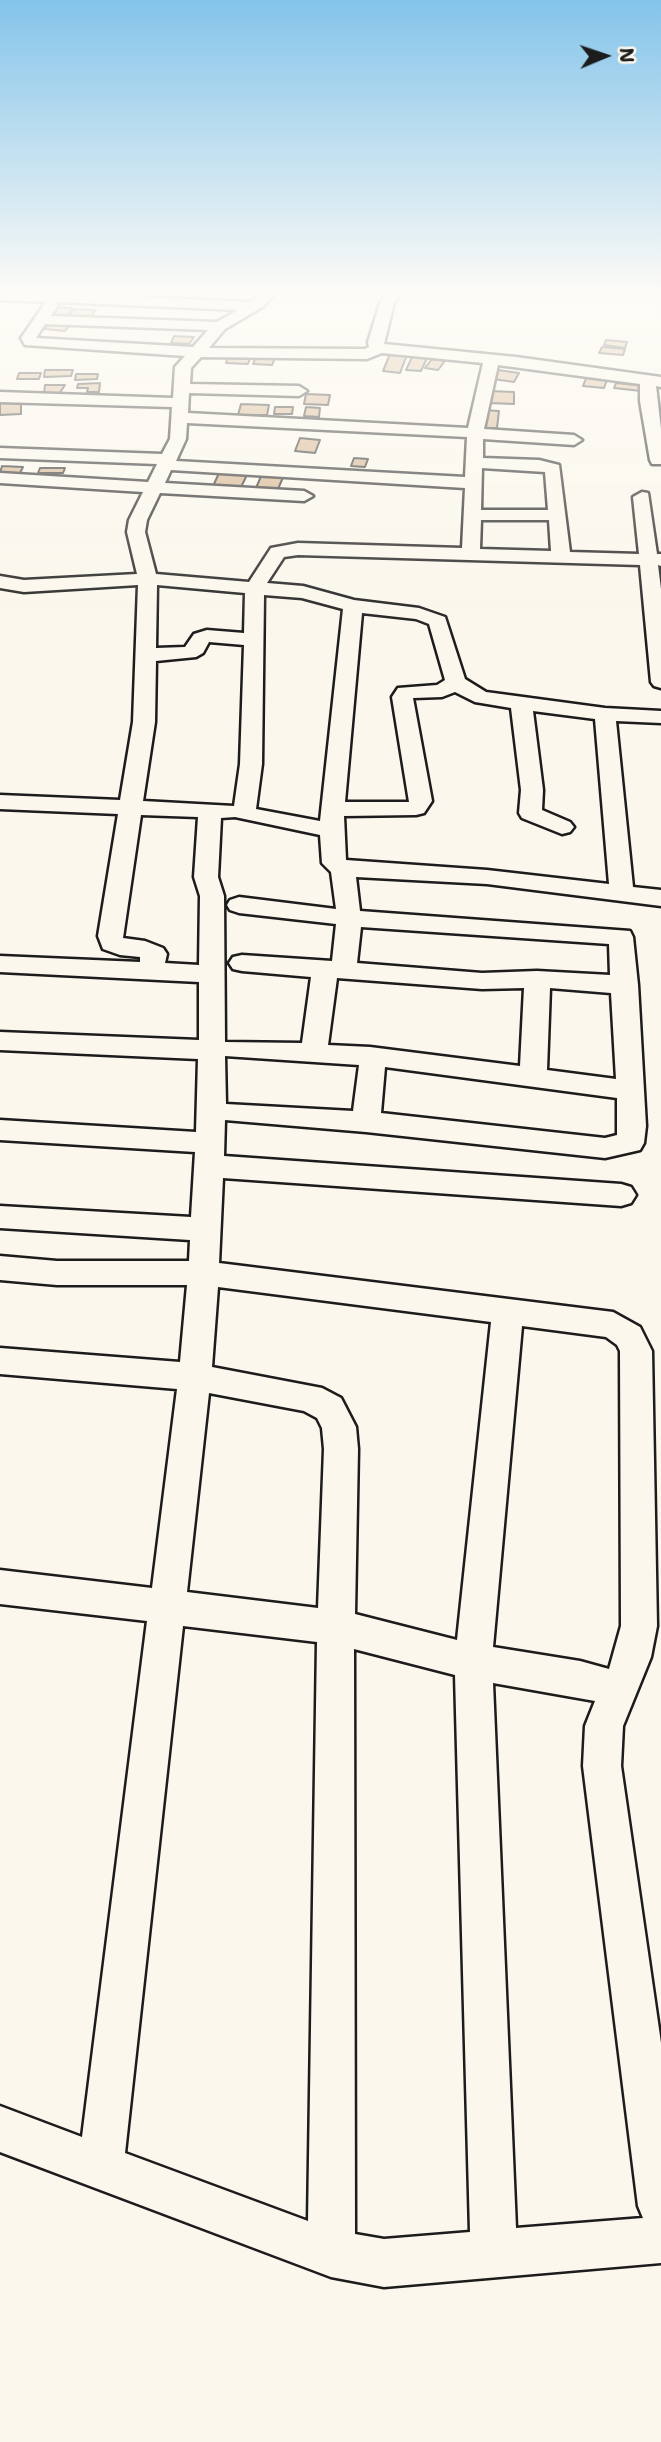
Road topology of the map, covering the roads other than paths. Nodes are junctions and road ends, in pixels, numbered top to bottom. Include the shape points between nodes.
1 (181, 409) edge
2 (238, 409) edge
3 (480, 409) edge
4 (649, 409) edge
5 (475, 434) junction
6 (574, 440) dead end
7 (0, 453) edge
8 (658, 460) dead end
9 (167, 462) junction
10 (473, 463) junction
11 (0, 478) edge
12 (471, 483) junction
13 (151, 494) junction
14 (304, 496) dead end
15 (642, 497) dead end
16 (269, 512) dead end
17 (471, 515) junction
18 (558, 515) junction
19 (471, 555) junction
20 (561, 557) junction
21 (655, 560) edge
22 (148, 579) junction
23 (0, 582) edge
24 (255, 588) junction
25 (353, 606) junction
26 (255, 640) junction
27 (145, 655) junction
28 (456, 682) junction
29 (661, 682) edge
30 (522, 703) junction
31 (605, 714) junction
32 (661, 717) edge
33 (0, 802) edge
34 (130, 809) junction
35 (210, 810) junction
36 (244, 814) junction
37 (332, 819) junction
38 (562, 827) dead end
39 (343, 869) junction
40 (622, 893) junction
41 (661, 898) edge
42 (239, 905) dead end
43 (349, 918) junction
44 (242, 963) dead end
45 (0, 964) edge
46 (151, 971) junction
47 (334, 971) junction
48 (211, 974) junction
49 (537, 979) junction
50 (625, 985) junction
51 (0, 1041) edge
52 (222, 1050) junction
53 (314, 1052) junction
54 (373, 1057) junction
55 (533, 1078) junction
56 (628, 1090) junction
57 (231, 1112) dead end
58 (366, 1122) junction
59 (0, 1130) edge
60 (210, 1154) junction
61 (621, 1195) dead end
62 (0, 1217) edge
63 (206, 1229) junction
64 (0, 1268) edge
65 (204, 1273) junction
66 (508, 1311) junction
67 (0, 1361) edge
68 (194, 1377) junction
69 (0, 1587) edge
70 (166, 1607) junction
71 (336, 1627) junction
72 (473, 1662) junction
73 (620, 1689) junction
74 (0, 2129) edge
75 (101, 2167) junction
76 (661, 2206) edge
77 (661, 2239) edge
78 (331, 2253) junction
79 (494, 2254) junction

1 - 9 street via 178,439
2 - 5 street
3 - 5 street
4 - 8 street
5 - 6 street
5 - 10 street
7 - 9 street
9 - 12 street
9 - 13 street
10 - 12 street
10 - 18 street via 553,469
11 - 13 street
12 - 17 street
13 - 14 street
13 - 16 street
13 - 22 street via 136,532
15 - 21 street
17 - 18 street
17 - 19 street
18 - 20 street
19 - 20 street
19 - 24 street via 288,550 273,557
20 - 21 street
21 - 29 street
22 - 23 street via 48,585
22 - 24 street
22 - 27 street
24 - 25 street via 303,592
24 - 26 street
25 - 28 street via 419,614 438,621
25 - 37 street
26 - 27 street via 207,636 189,653
26 - 36 street via 251,764
27 - 34 street via 144,722
28 - 30 street via 482,698
28 - 37 street via 442,691 405,692 402,697 421,801 416,808
30 - 31 street
30 - 38 street via 532,790 530,813
31 - 32 street
31 - 40 street
33 - 34 street
34 - 35 street
34 - 46 street via 110,936 120,947 154,954
35 - 36 street
35 - 48 street via 206,877 212,896
36 - 37 street
37 - 39 street via 334,863
39 - 40 street via 487,877
39 - 43 street
40 - 41 street
42 - 43 street
43 - 47 street
43 - 50 street via 621,937
44 - 47 street
45 - 46 street
46 - 48 street
47 - 49 street via 482,981
47 - 53 street
48 - 52 street
49 - 50 street
49 - 55 street
50 - 56 street
51 - 52 street
52 - 53 street
52 - 60 street
53 - 54 street
54 - 55 street
54 - 58 street
55 - 56 street
56 - 58 street via 630,1143 605,1148
57 - 58 street
59 - 60 street
60 - 61 street
60 - 63 street
62 - 63 street
63 - 65 street
64 - 65 street via 57,1273
65 - 66 street
65 - 68 street
66 - 72 street
66 - 73 street via 612,1325 629,1336 636,1351 639,1626
67 - 68 street
68 - 70 street
68 - 71 street via 310,1398 329,1408 339,1427 341,1449
69 - 70 street
70 - 71 street
70 - 75 street
71 - 72 street
71 - 78 street
72 - 73 street
72 - 79 street
73 - 76 street via 604,1726 602,1766
74 - 75 street
75 - 78 street
77 - 79 street
78 - 79 street via 384,2263

